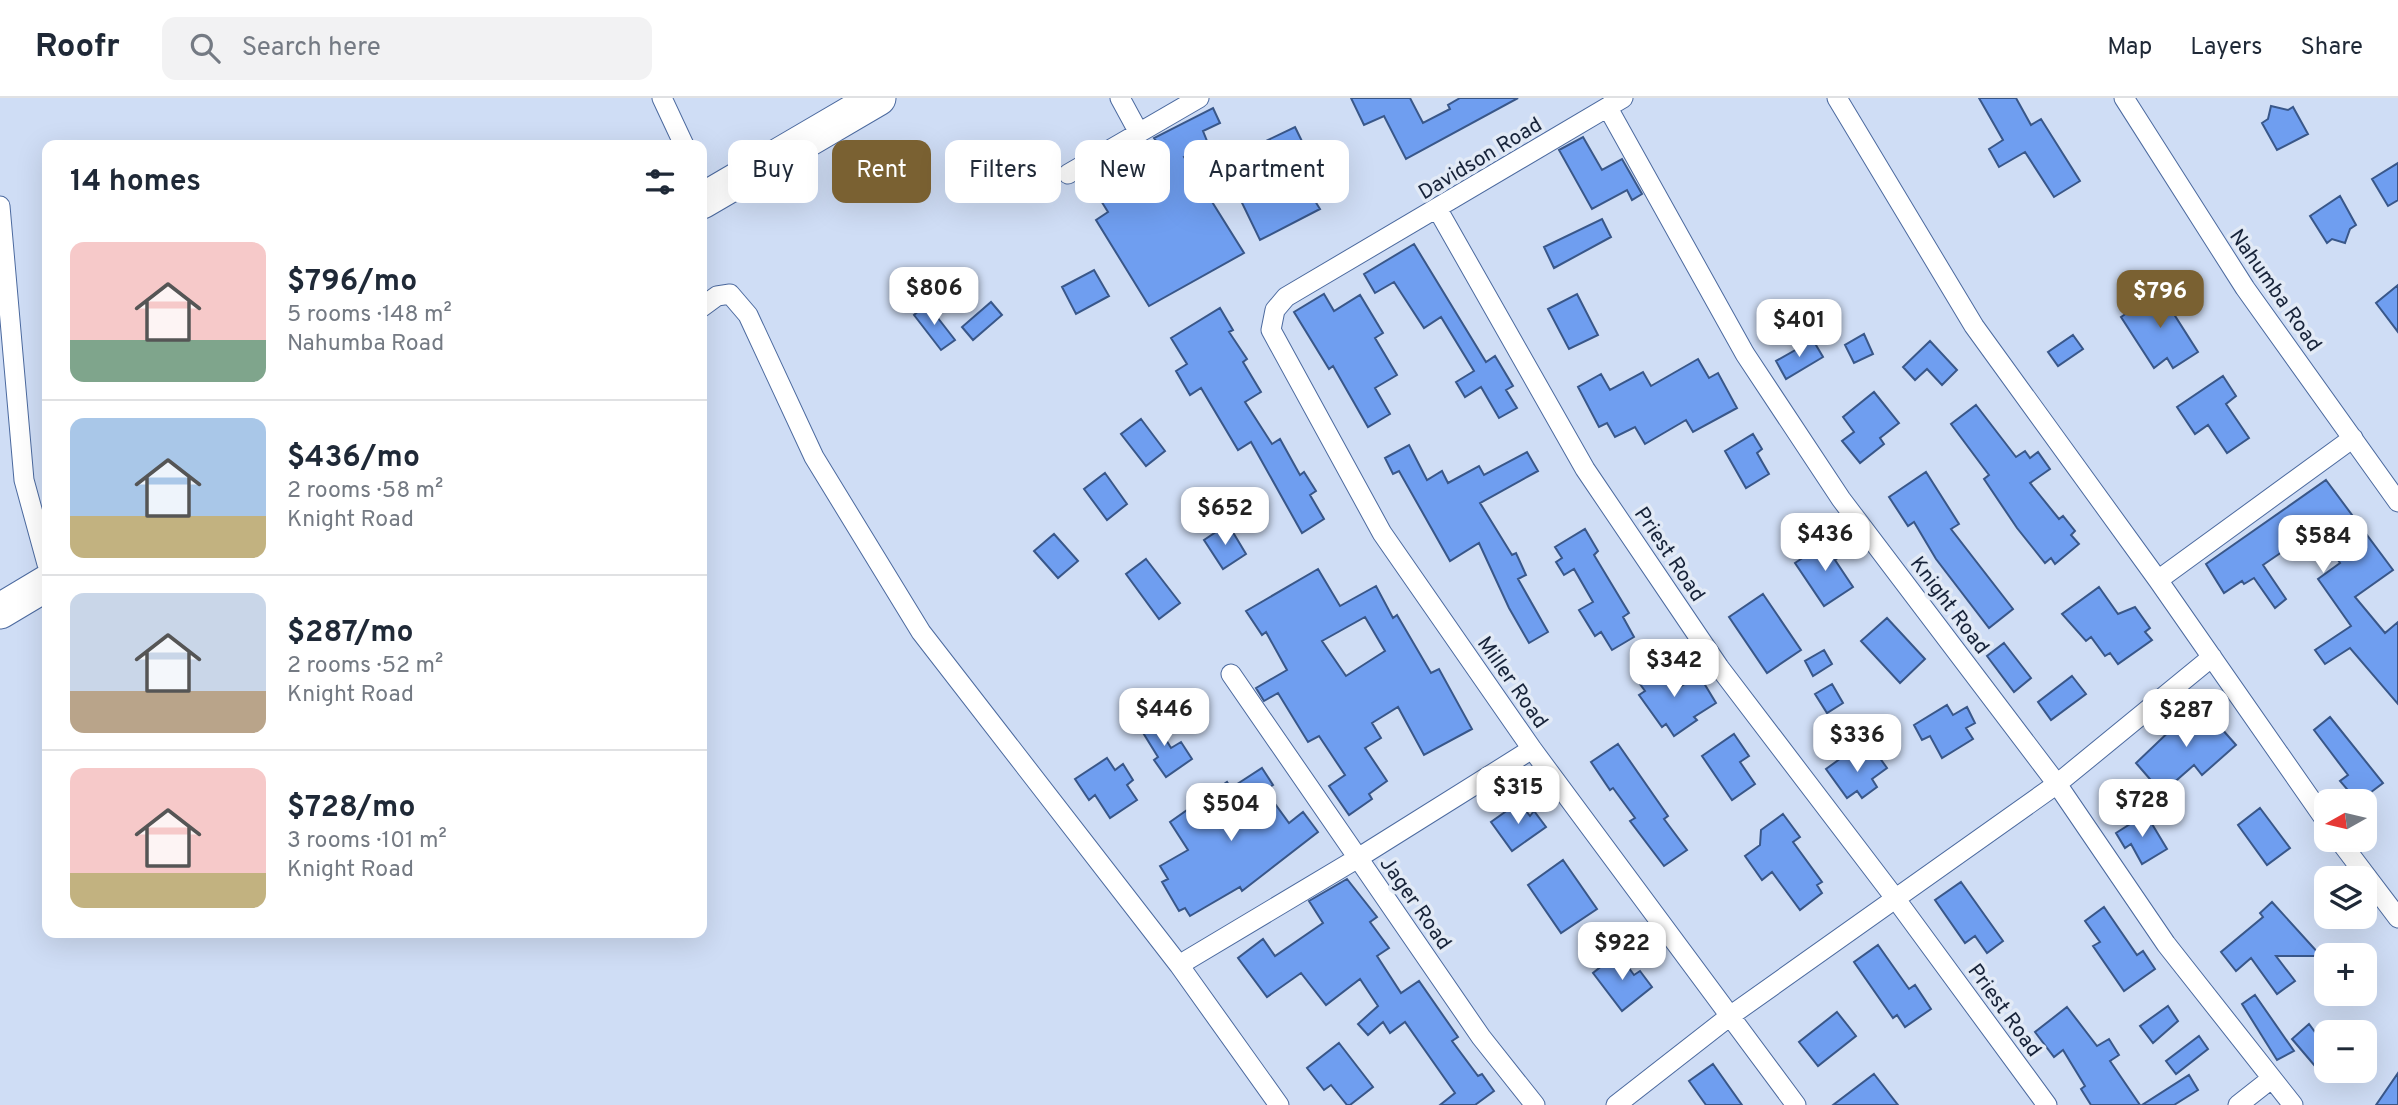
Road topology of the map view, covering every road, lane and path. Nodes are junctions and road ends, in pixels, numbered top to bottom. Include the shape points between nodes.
1 (662, 98) edge
2 (878, 98) edge
3 (1120, 98) edge
4 (1199, 98) edge
5 (1837, 98) edge
6 (2124, 98) edge
7 (1616, 103) edge
8 (1139, 133) junction
9 (682, 140) edge
10 (1068, 174) dead end
11 (707, 191) edge
12 (0, 206) edge
13 (1438, 210) junction
14 (1286, 297) joint
15 (707, 303) edge
16 (2353, 438) junction
17 (2398, 502) edge
18 (42, 546) edge
19 (2158, 580) junction
20 (42, 586) edge
21 (0, 611) edge
22 (2212, 657) junction
23 (1231, 674) dead end
24 (1532, 749) junction
25 (2057, 784) junction
26 (2314, 804) edge
27 (2348, 852) edge
28 (1357, 858) junction
29 (1895, 898) junction
30 (2398, 918) edge
31 (1179, 965) junction
32 (1730, 1016) junction
33 (2271, 1079) junction
34 (1279, 1105) edge
35 (1535, 1105) edge
36 (1615, 1105) edge
37 (1796, 1105) edge
38 (2047, 1105) edge
39 (2238, 1105) edge
40 (2293, 1105) edge

1 - 9 street
2 - 11 highway
3 - 8 street
4 - 8 street
5 - 19 street via 1974,327
6 - 16 street, Nahumba Road via 2245,288
7 - 13 street, Davidson Road
7 - 25 street, Knight Road via 1745,354 1834,488
8 - 10 street
12 - 18 street via 24,480
13 - 14 street, Davidson Road
13 - 29 street, Priest Road via 1585,469 1719,667
14 - 24 street, Miller Road via 1275,310 1271,330 1277,346 1382,533
15 - 31 street via 730,294 737,299 814,457 920,632
16 - 17 street, Nahumba Road
16 - 19 street
19 - 22 street
20 - 21 highway
22 - 25 street
22 - 26 street
23 - 28 street
24 - 28 street, Jager Road
24 - 32 street, Miller Road
25 - 29 street
25 - 33 street, Knight Road via 2166,944
27 - 30 street
28 - 31 street
28 - 35 street, Jager Road via 1481,1038
29 - 32 street
29 - 38 street, Priest Road
31 - 34 street
32 - 36 street
32 - 37 street, Miller Road
33 - 39 street
33 - 40 street, Knight Road

